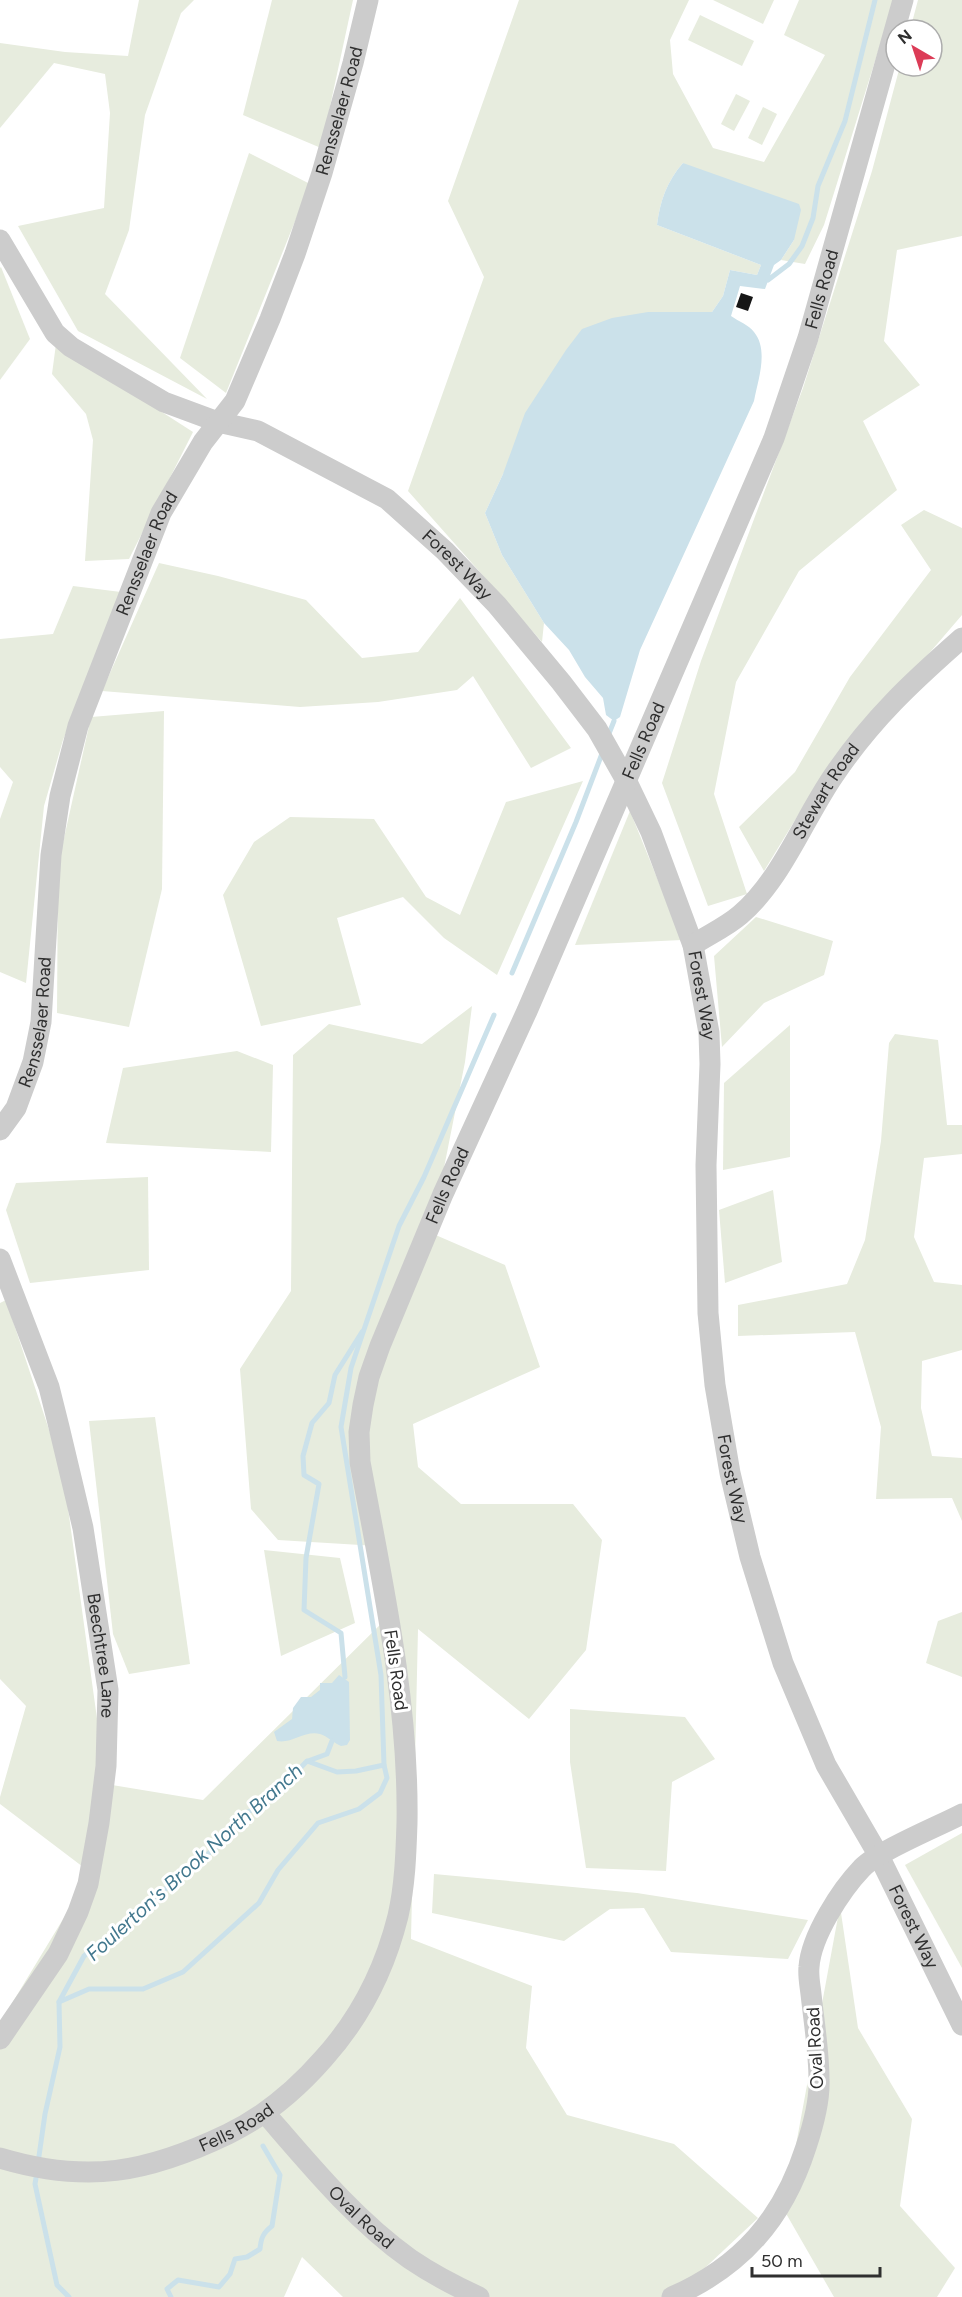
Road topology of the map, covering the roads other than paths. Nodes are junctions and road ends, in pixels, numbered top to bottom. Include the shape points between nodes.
1 (368, 0) edge
2 (903, 0) edge
3 (0, 240) edge
4 (218, 422) junction
5 (962, 638) edge
6 (627, 782) junction
7 (693, 945) junction
8 (0, 1130) edge
9 (0, 1259) edge
10 (962, 1814) edge
11 (879, 1856) junction
12 (962, 2025) edge
13 (0, 2039) edge
14 (265, 2113) junction
15 (0, 2158) edge
16 (479, 2297) edge
17 (672, 2297) edge

1 - 4 street, Rensselaer Road via 322,173 295,254 236,400
2 - 6 street, Fells Road via 792,387
3 - 4 street, Forest Way via 55,333 71,347 164,402
4 - 6 street, Forest Way via 258,431 387,500 445,551 561,681 597,729
4 - 8 street, Rensselaer Road via 161,513 78,726 60,796 51,855 41,1022 33,1062 16,1108
5 - 7 street, Stewart Road via 879,714 834,774 764,889 739,916
6 - 7 street, Forest Way via 651,832
6 - 14 street, Fells Road via 443,1194 369,1377 359,1431 360,1462 397,1665 407,1796 404,1879 388,1948 357,2015 312,2071
7 - 11 street, Forest Way via 709,1033 708,1313 730,1473 750,1557 783,1663 826,1764
9 - 13 street, Beechtree Lane via 49,1387 65,1448 83,1528 108,1690 106,1766 88,1884 58,1954
10 - 11 street, Oval Road
11 - 12 street, Forest Way
11 - 17 street, Oval Road via 863,1868 841,1897 822,1924 813,1947 809,1968 819,2081 811,2133 794,2182 777,2213 749,2247 706,2280
14 - 15 street, Fells Road via 186,2153 119,2171 82,2174
14 - 16 street, Oval Road via 328,2185 381,2236 436,2275

